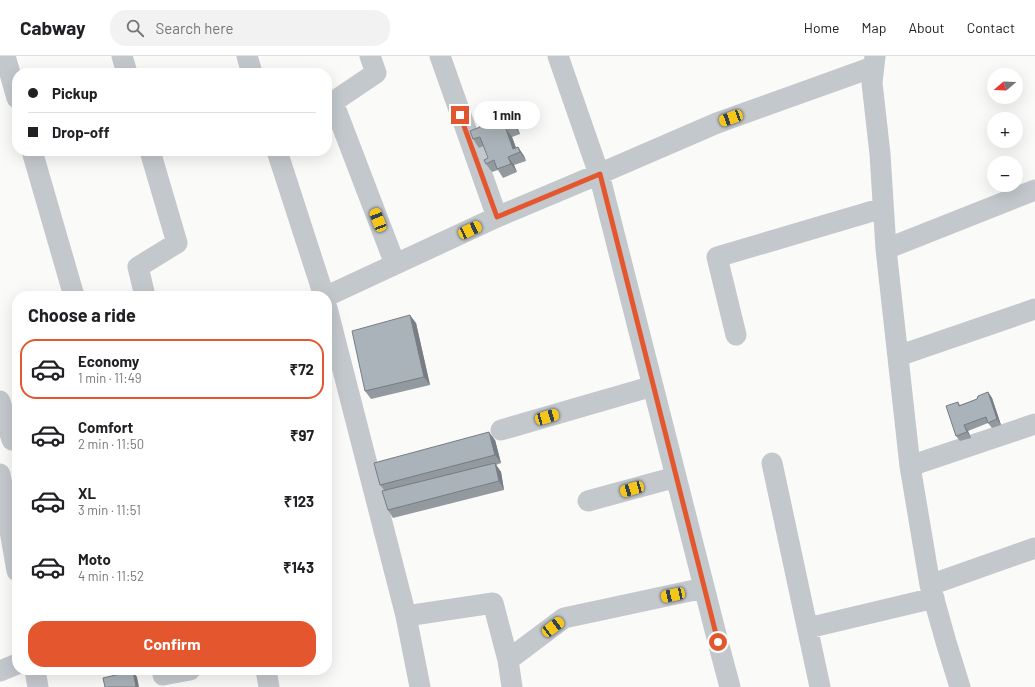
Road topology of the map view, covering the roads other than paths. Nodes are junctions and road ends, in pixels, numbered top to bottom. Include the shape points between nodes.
1 (5, 56) edge
2 (122, 56) edge
3 (247, 56) edge
4 (370, 56) edge
5 (440, 56) edge
6 (558, 56) edge
7 (874, 61) edge
8 (126, 68) edge
9 (251, 68) edge
10 (12, 80) edge
11 (33, 156) edge
12 (151, 156) edge
13 (279, 156) edge
14 (600, 174) junction
15 (1035, 190) edge
16 (883, 208) junction
17 (497, 217) junction
18 (886, 249) junction
19 (395, 264) junction
20 (73, 291) edge
21 (144, 291) edge
22 (323, 291) edge
23 (332, 293) edge
24 (1035, 309) edge
25 (332, 327) edge
26 (736, 335) dead end
27 (898, 356) junction
28 (653, 386) junction
29 (0, 401) edge
30 (1035, 424) edge
31 (502, 430) dead end
32 (10, 441) edge
33 (772, 463) dead end
34 (910, 466) junction
35 (0, 474) edge
36 (676, 477) junction
37 (588, 501) dead end
38 (12, 542) edge
39 (1035, 548) edge
40 (704, 588) junction
41 (932, 592) junction
42 (406, 616) junction
43 (808, 628) junction
44 (508, 660) junction
45 (12, 666) edge
46 (0, 671) edge
47 (35, 675) edge
48 (267, 675) edge
49 (38, 687) edge
50 (269, 687) edge
51 (420, 687) edge
52 (512, 687) edge
53 (730, 687) edge
54 (820, 687) edge
55 (960, 687) edge

1 - 10 street
2 - 8 street
3 - 9 street
4 - 19 street via 376,73 333,102
5 - 17 street
6 - 14 street
7 - 14 street via 716,123
7 - 16 street via 872,83
11 - 20 street
12 - 21 street via 177,243 138,267
13 - 22 street
14 - 17 street
14 - 28 street
15 - 18 street
16 - 18 street
16 - 26 street via 717,257
17 - 19 street
18 - 27 street
19 - 23 street
24 - 27 street
25 - 42 street
27 - 34 street
28 - 31 street
28 - 36 street
29 - 32 street
30 - 34 street
33 - 43 street
34 - 41 street
35 - 38 street
36 - 37 street
36 - 40 street
39 - 41 street
40 - 44 street via 564,618
40 - 53 street
41 - 43 street
41 - 55 street
42 - 44 street via 493,603
42 - 51 street
43 - 54 street
44 - 52 street
45 - 46 street
47 - 49 street
48 - 50 street

